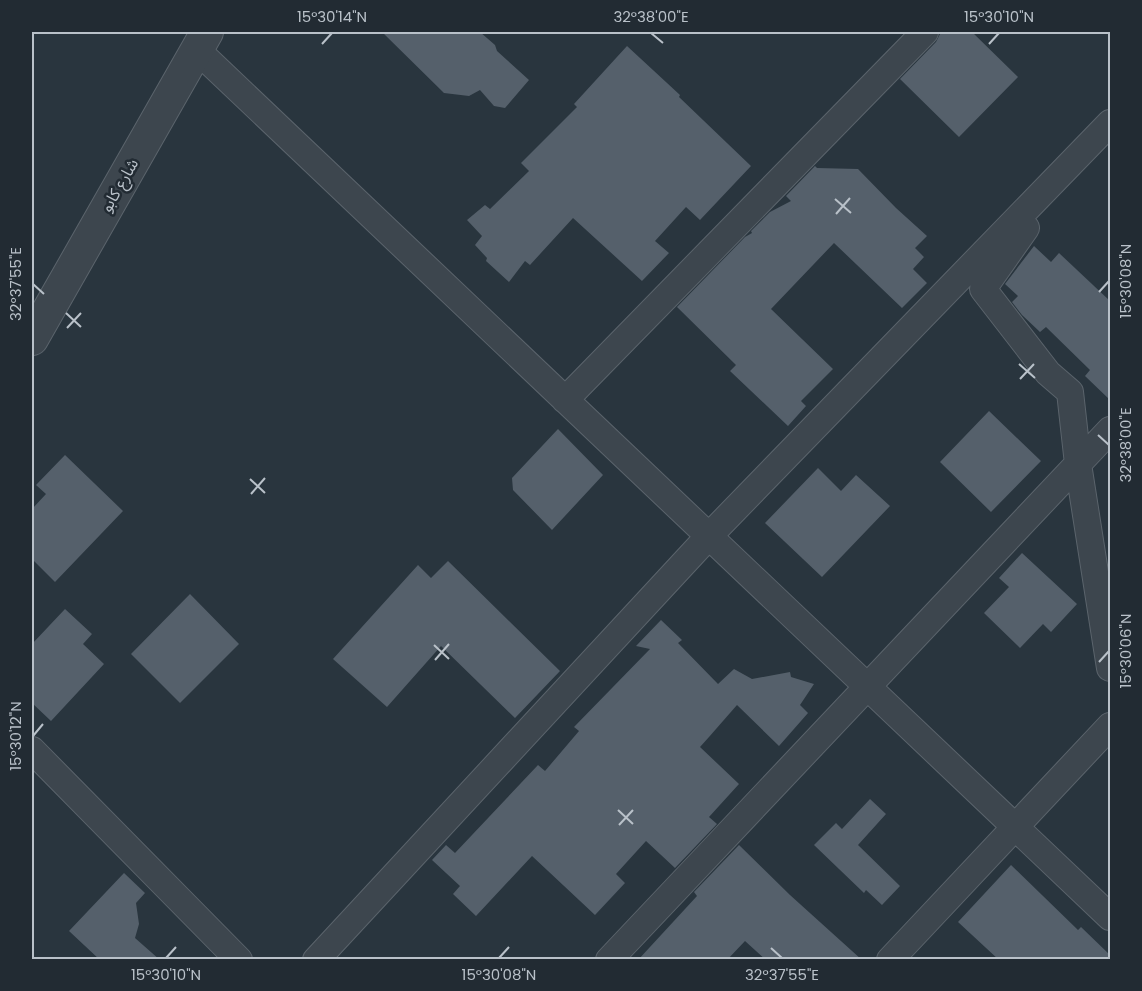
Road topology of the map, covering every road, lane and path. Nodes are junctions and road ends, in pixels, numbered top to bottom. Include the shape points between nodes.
1 (925, 32) edge
2 (202, 41) edge
3 (1110, 123) edge
4 (1070, 165) junction
5 (32, 339) edge
6 (566, 400) junction
7 (1110, 430) edge
8 (1078, 464) junction
9 (709, 536) junction
10 (1110, 668) edge
11 (867, 686) junction
12 (1110, 726) edge
13 (32, 750) edge
14 (1016, 827) junction
15 (1110, 917) edge
16 (239, 960) edge
17 (316, 960) edge
18 (609, 960) edge
19 (890, 960) edge

1 - 6 street
2 - 5 street, شارع كابو
2 - 6 street
3 - 4 street
4 - 8 street via 983,289 1048,373 1070,392
4 - 9 street
6 - 9 street
7 - 8 street
8 - 10 street
8 - 11 street
9 - 11 street
9 - 17 street
11 - 14 street
11 - 18 street
12 - 14 street
13 - 16 street
14 - 15 street
14 - 19 street

